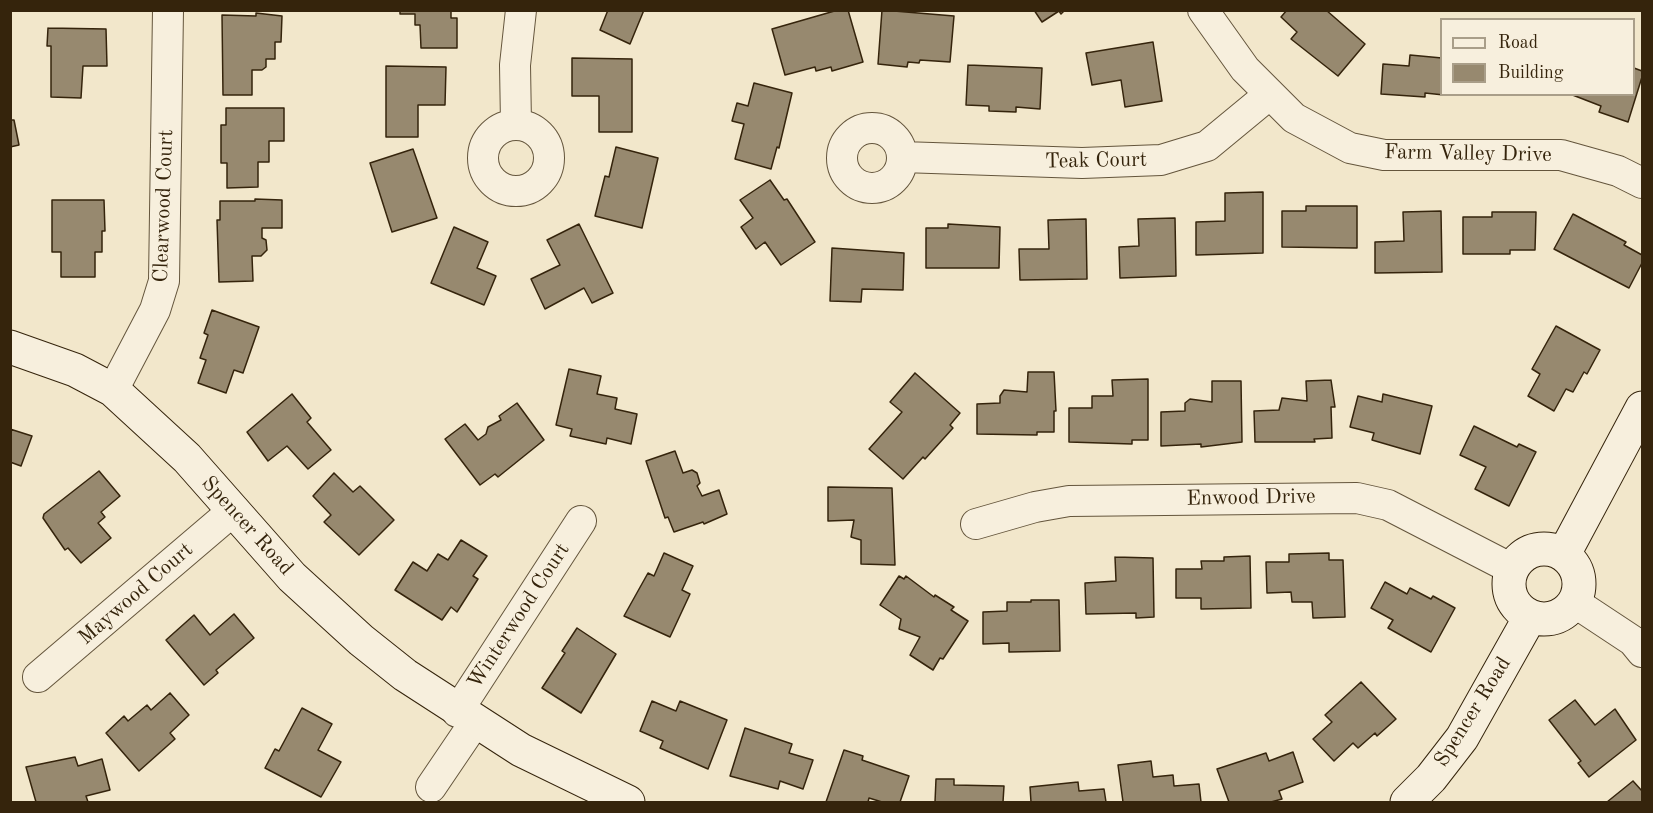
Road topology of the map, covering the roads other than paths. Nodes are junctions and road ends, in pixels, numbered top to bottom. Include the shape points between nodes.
1 (168, 10) edge
2 (521, 10) edge
3 (1203, 10) edge
4 (1270, 94) junction
5 (516, 124) dead end
6 (902, 157) dead end
7 (1642, 183) edge
8 (10, 347) edge
9 (113, 390) junction
10 (1642, 408) edge
11 (234, 510) junction
12 (581, 521) dead end
13 (976, 524) dead end
14 (1564, 554) junction
15 (1512, 569) junction
16 (1574, 602) junction
17 (1530, 617) junction
18 (1642, 652) edge
19 (38, 677) dead end
20 (466, 717) junction
21 (431, 787) dead end
22 (628, 802) edge
23 (1407, 802) edge

1 - 9 street, Clearwood Court via 164,281 155,310
2 - 5 street
3 - 4 street, Farm Valley Drive via 1245,69
4 - 6 street, Teak Court via 1207,146 1161,160 1082,163
4 - 7 street, Farm Valley Drive via 1294,118 1350,148 1405,156 1561,155 1618,171
8 - 9 main road, Spencer Road via 75,370
9 - 11 main road, Spencer Road via 179,450
10 - 14 main road
11 - 19 street, Maywood Court
11 - 20 main road, Spencer Road via 292,577 361,640
12 - 20 street, Winterwood Court
13 - 15 street, Enwood Drive via 1069,501 1357,498 1388,505
14 - 15 main road via 1540,549 1528,552
14 - 16 main road via 1580,582
15 - 17 main road via 1509,592 1521,611
16 - 17 main road via 1560,616
16 - 18 street via 1634,641
17 - 23 main road, Spencer Road via 1462,738
20 - 21 street
20 - 22 main road, Spencer Road via 520,750

